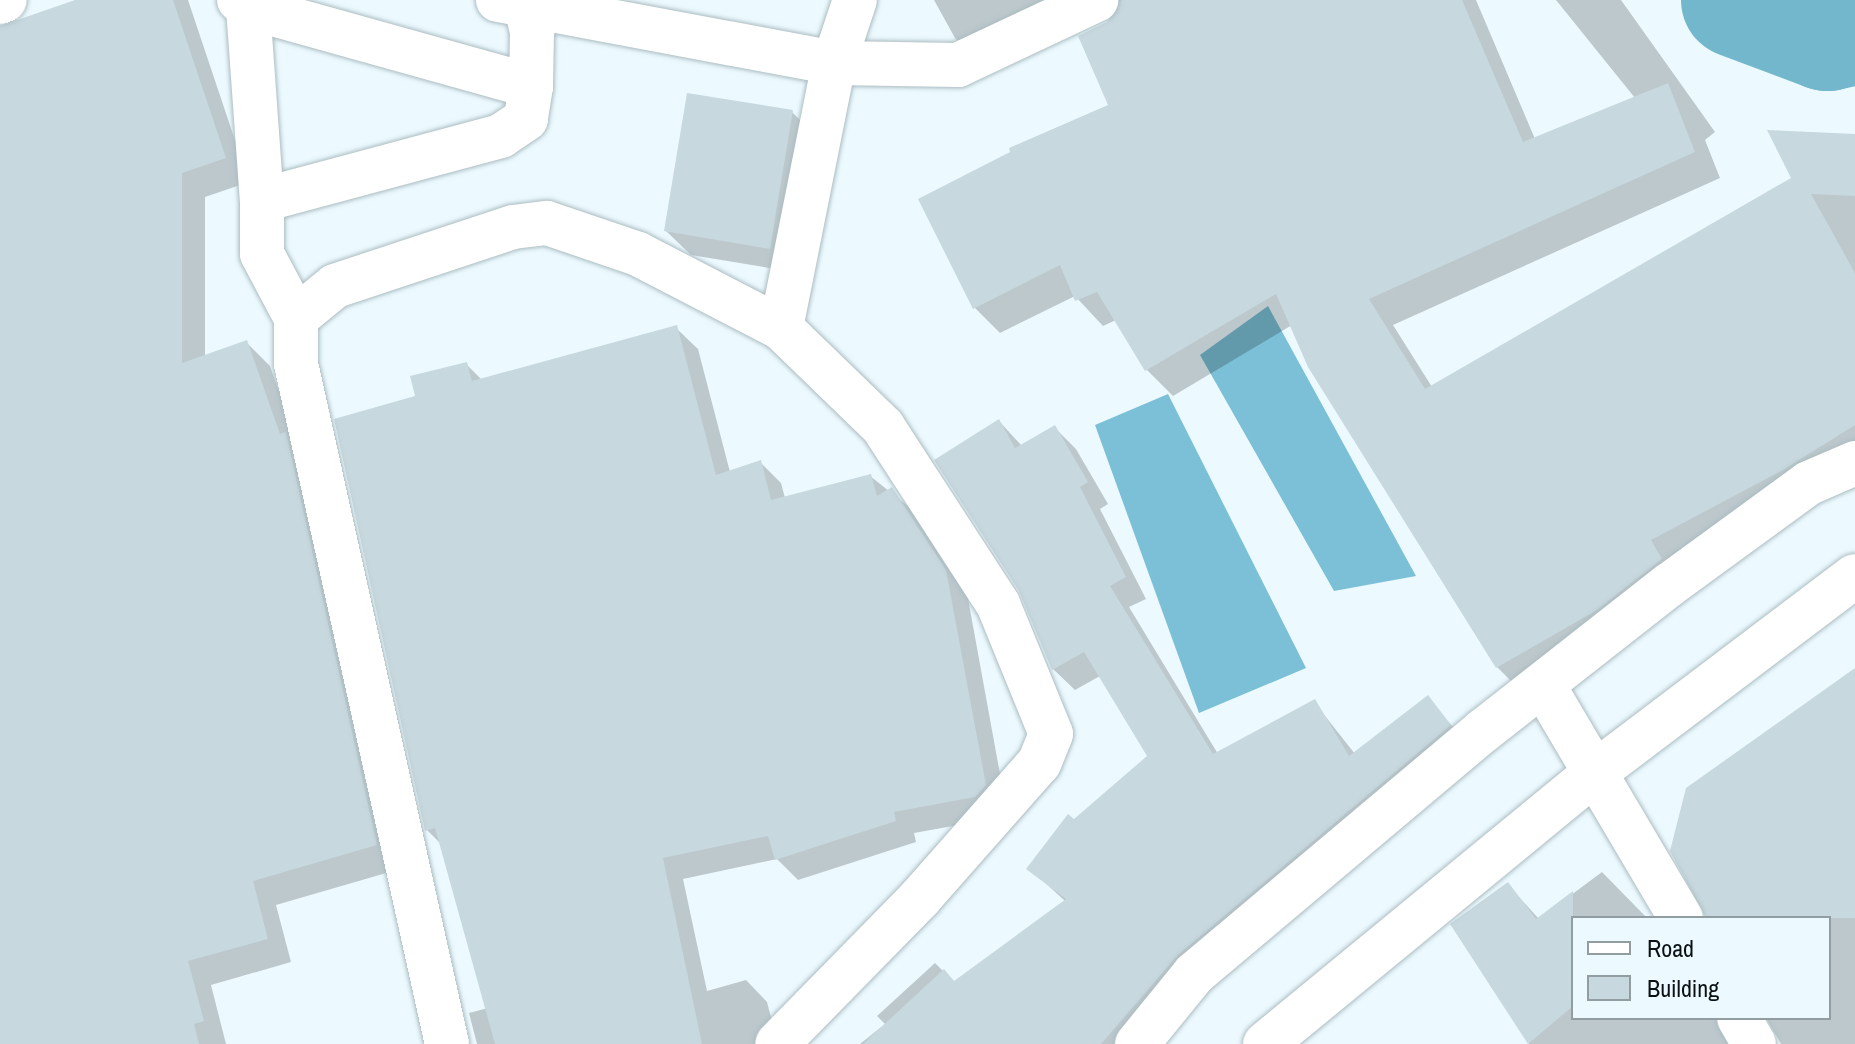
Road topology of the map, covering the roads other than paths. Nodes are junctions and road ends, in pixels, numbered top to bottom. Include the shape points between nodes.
1 (855, 0) edge
2 (1096, 0) edge
3 (512, 3) edge
4 (244, 4) edge
5 (834, 63) junction
6 (531, 86) junction
7 (262, 200) junction
8 (296, 318) junction
9 (781, 328) junction
10 (1855, 463) edge
11 (1855, 576) edge
12 (1543, 685) junction
13 (1597, 771) junction
14 (1680, 916) edge
15 (1740, 1020) edge
16 (447, 1044) edge
17 (777, 1044) edge
18 (1137, 1044) edge
19 (1265, 1044) edge
20 (1754, 1044) edge

1 - 5 street
2 - 5 street via 958,65
3 - 5 street
3 - 6 street via 532,33
4 - 6 street
4 - 7 street
5 - 9 street
6 - 7 street via 526,119 501,136
7 - 8 street via 262,254
8 - 9 street via 335,286 513,227 547,223 638,254
8 - 16 street via 296,364
9 - 17 street via 883,427 998,604 1051,734 1039,763 940,876
10 - 12 street via 1809,483
11 - 13 street
12 - 13 street
12 - 18 street via 1194,974
13 - 14 street
13 - 19 street
15 - 20 street

